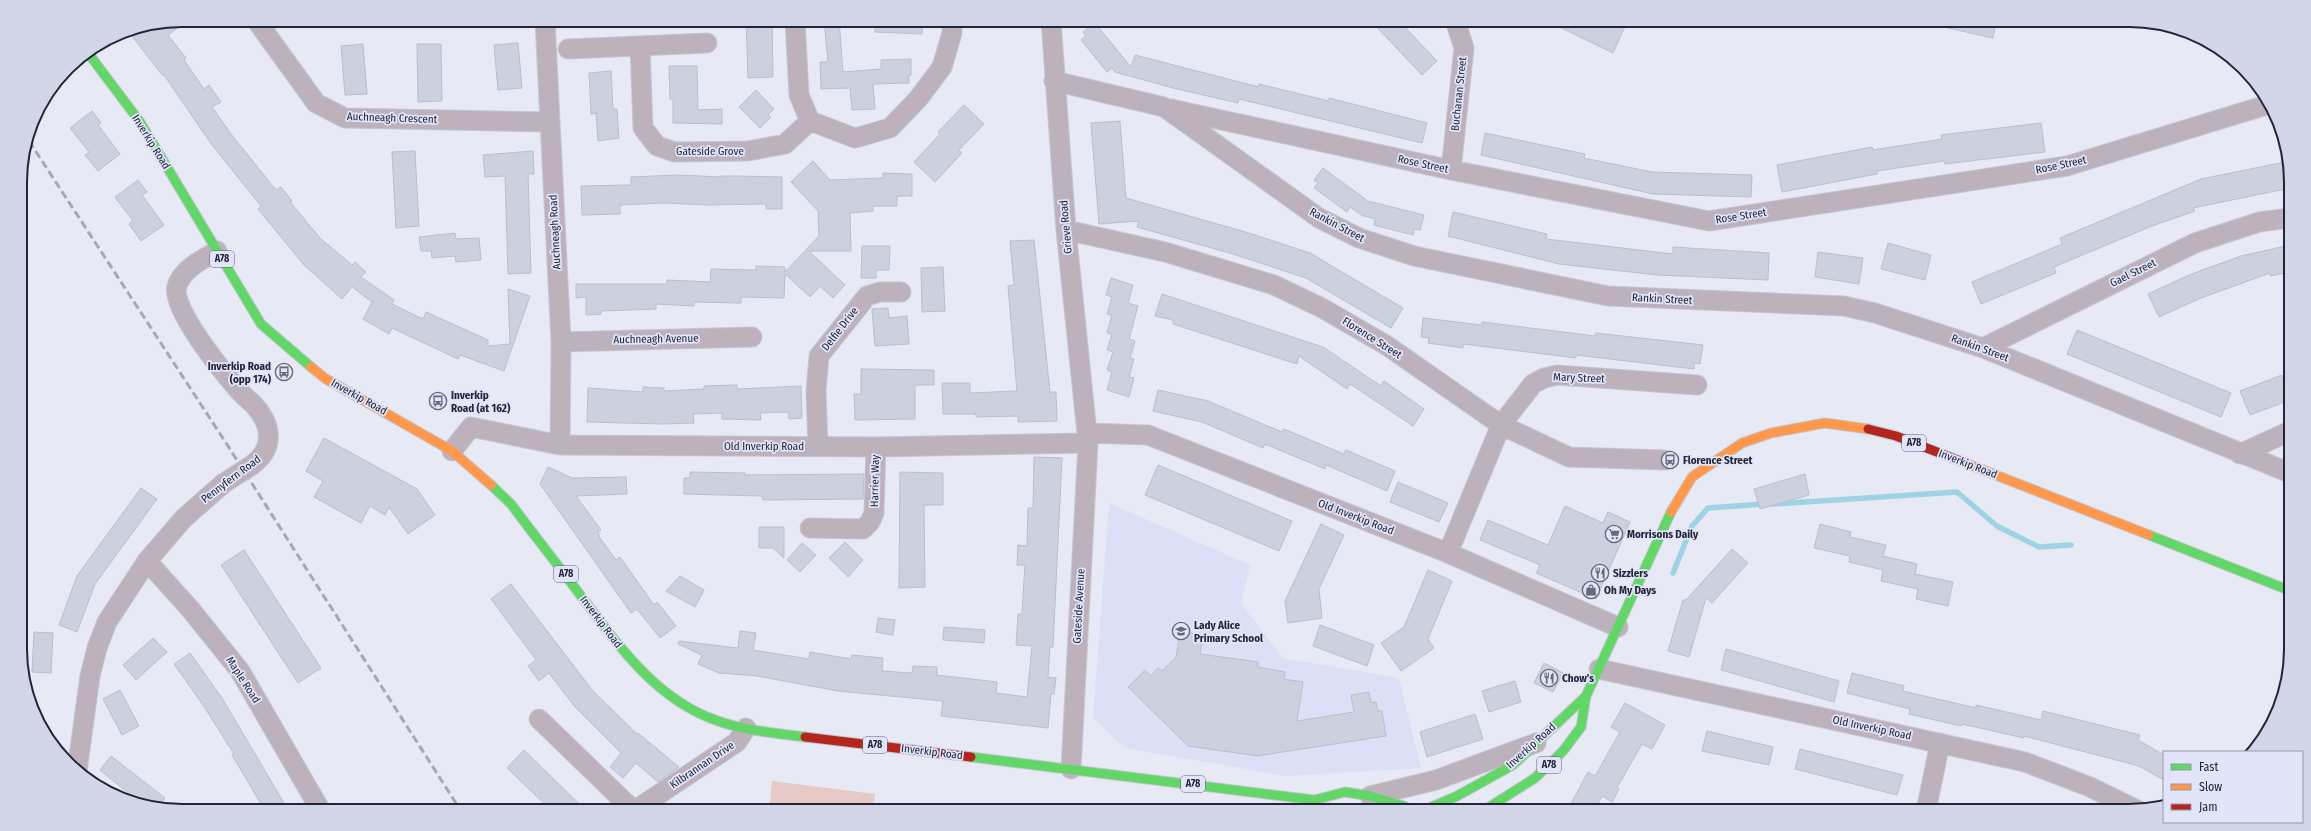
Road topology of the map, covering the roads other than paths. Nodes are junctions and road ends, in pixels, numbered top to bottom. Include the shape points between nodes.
1 (261, 27) edge
2 (545, 27) edge
3 (795, 27) edge
4 (952, 27) edge
5 (1050, 27) edge
6 (1457, 27) edge
7 (707, 43) dead end
8 (640, 46) junction
9 (568, 49) dead end
10 (91, 56) edge
11 (1054, 81) junction
12 (2264, 106) edge
13 (1164, 107) junction
14 (810, 120) junction
15 (550, 122) junction
16 (1451, 170) junction
17 (2284, 219) edge
18 (1066, 230) junction
19 (217, 251) junction
20 (900, 292) dead end
21 (752, 337) dead end
22 (561, 342) junction
23 (1983, 348) junction
24 (1697, 385) dead end
25 (1501, 425) junction
26 (2284, 434) edge
27 (1088, 438) junction
28 (560, 444) junction
29 (818, 447) junction
30 (876, 447) junction
31 (452, 451) junction
32 (2240, 454) junction
33 (1665, 460) dead end
34 (2284, 471) edge
35 (810, 528) dead end
36 (1448, 553) junction
37 (147, 561) junction
38 (2284, 588) edge
39 (1618, 627) junction
40 (1599, 669) junction
41 (1586, 696) junction
42 (539, 719) dead end
43 (746, 728) junction
44 (1538, 742) junction
45 (1940, 743) junction
46 (78, 763) edge
47 (1071, 768) junction
48 (1370, 796) junction
49 (1314, 800) junction
50 (317, 804) edge
51 (627, 804) edge
52 (644, 804) edge
53 (1322, 804) edge
54 (1405, 804) edge
55 (1426, 804) edge
56 (1500, 804) edge
57 (1927, 804) edge
58 (2125, 804) edge

1 - 15 street, Auchneagh Crescent via 316,103 345,118
2 - 15 street, Auchneagh Road
3 - 14 street via 798,95
4 - 14 street via 942,67 918,100 890,128 855,138
5 - 11 street, Grieve Road
6 - 16 street, Buchanan Street via 1464,48
7 - 8 street
8 - 9 street
8 - 14 street, Gateside Grove via 643,128 657,146 675,152 756,149 785,144
10 - 19 highway, Inverkip Road / A78 via 140,122
11 - 13 street, Rankin Street
11 - 18 street, Grieve Road
12 - 16 street, Rose Street via 2067,166 1709,221
13 - 16 street, Rose Street
13 - 23 street, Rankin Street via 1319,218 1358,238 1414,256 1608,296 1844,306 1875,313
15 - 22 street, Auchneagh Road
17 - 23 street, Gael Street via 2259,222 2194,243
18 - 25 street, Florence Street via 1165,252 1274,285 1322,308 1386,345
18 - 27 street, Grieve Road
19 - 31 highway, Inverkip Road / A78 via 261,324 326,379
19 - 37 street, Pennyfern Road, bridge via 180,278 176,296 182,314 235,387 263,417 267,428 268,447 260,460 224,482 184,518
20 - 29 street, Delfie Drive via 880,292 867,296 819,356 816,391
21 - 22 street, Auchneagh Avenue
22 - 28 street, Auchneagh Road
23 - 32 street, Rankin Street
24 - 25 street, Mary Street via 1557,375 1533,384
25 - 33 street, Florence Street via 1570,457
25 - 36 street, Mary Street
26 - 32 street
27 - 30 street, Old Inverkip Road
27 - 36 street, Old Inverkip Road via 1148,435
27 - 47 street, Gateside Avenue
28 - 29 street, Old Inverkip Road
28 - 31 street, Old Inverkip Road via 471,427
29 - 30 street, Old Inverkip Road
30 - 35 street, Harrier Way via 874,513 870,522 863,529
31 - 43 highway, Inverkip Road / A78 via 511,504 627,657 643,673 659,688 687,707 718,721
32 - 34 street, Rankin Street
36 - 39 street, Old Inverkip Road
37 - 46 street, Pennyfern Road via 107,622 97,648 90,676
37 - 50 street, Maple Road via 191,610 240,672
38 - 39 highway, Inverkip Road / A78 via 1896,436 1858,427 1825,423 1771,433 1742,443 1692,477 1675,503
39 - 40 highway, Inverkip Road / A78
40 - 41 highway, Inverkip Road / A78
40 - 45 street, Old Inverkip Road
41 - 44 highway, Inverkip Road / A78
41 - 56 highway, Inverkip Road / A78 via 1581,727 1563,751 1535,778
42 - 51 street, Kilbrannan Drive
43 - 47 highway, Inverkip Road / A78
43 - 52 street, Kilbrannan Drive via 737,742
44 - 48 street via 1436,780
44 - 55 highway, Inverkip Road / A78 via 1513,765 1486,782
45 - 57 street
45 - 58 street, Old Inverkip Road via 2025,762 2090,787
47 - 49 highway, Inverkip Road / A78
48 - 49 highway, Inverkip Road / A78 via 1345,792
48 - 54 highway, Inverkip Road / A78
49 - 53 highway, Inverkip Road

